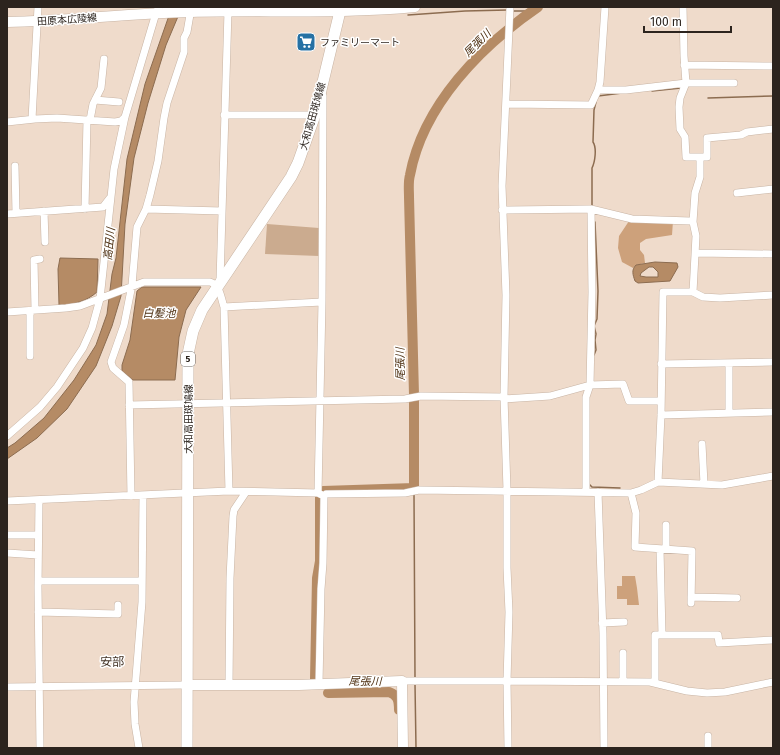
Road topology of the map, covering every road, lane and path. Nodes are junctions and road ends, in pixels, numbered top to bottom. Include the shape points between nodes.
1 (38, 7) edge
2 (415, 7) edge
3 (605, 7) edge
4 (683, 7) edge
5 (340, 9) edge
6 (190, 10) edge
7 (129, 11) edge
8 (158, 11) edge
9 (228, 11) junction
10 (510, 12) edge
11 (37, 21) junction
12 (7, 22) edge
13 (104, 59) dead end
14 (684, 65) junction
15 (773, 66) edge
16 (686, 83) junction
17 (734, 83) dead end
18 (322, 84) junction
19 (598, 90) junction
20 (95, 100) junction
21 (119, 102) dead end
22 (506, 104) junction
23 (224, 115) junction
24 (315, 115) junction
25 (125, 117) junction
26 (32, 119) junction
27 (89, 120) junction
28 (7, 122) edge
29 (773, 128) edge
30 (700, 157) junction
31 (16, 166) dead end
32 (773, 189) edge
33 (737, 193) dead end
34 (110, 198) junction
35 (85, 209) junction
36 (146, 209) junction
37 (594, 209) junction
38 (502, 210) junction
39 (44, 211) junction
40 (222, 211) junction
41 (16, 213) junction
42 (7, 214) edge
43 (690, 221) dead end
44 (45, 242) dead end
45 (696, 253) junction
46 (773, 254) edge
47 (40, 259) dead end
48 (219, 284) junction
49 (130, 286) junction
50 (693, 292) junction
51 (773, 295) edge
52 (102, 298) junction
53 (322, 302) junction
54 (224, 308) junction
55 (32, 311) junction
56 (7, 312) edge
57 (30, 356) dead end
58 (773, 362) edge
59 (729, 363) junction
60 (661, 364) junction
61 (590, 385) junction
62 (504, 398) junction
63 (320, 401) junction
64 (660, 401) junction
65 (226, 402) junction
66 (188, 403) junction
67 (129, 405) junction
68 (773, 412) edge
69 (729, 413) junction
70 (661, 415) junction
71 (7, 436) edge
72 (702, 444) dead end
73 (773, 476) edge
74 (658, 482) junction
75 (704, 484) junction
76 (507, 490) junction
77 (229, 491) junction
78 (246, 492) junction
79 (586, 492) junction
80 (598, 492) junction
81 (187, 493) junction
82 (631, 493) junction
83 (322, 494) junction
84 (143, 495) junction
85 (131, 496) junction
86 (39, 500) junction
87 (7, 501) edge
88 (666, 525) dead end
89 (7, 535) edge
90 (38, 535) junction
91 (663, 549) junction
92 (7, 553) edge
93 (38, 555) junction
94 (38, 581) junction
95 (142, 581) junction
96 (737, 598) dead end
97 (118, 605) dead end
98 (38, 612) junction
99 (602, 622) junction
100 (624, 622) dead end
101 (662, 635) junction
102 (773, 640) edge
103 (623, 653) dead end
104 (406, 681) junction
105 (507, 681) junction
106 (603, 682) junction
107 (623, 682) junction
108 (773, 682) edge
109 (319, 683) junction
110 (655, 683) junction
111 (186, 685) junction
112 (229, 685) junction
113 (135, 686) junction
114 (7, 687) edge
115 (39, 687) junction
116 (708, 736) dead end
117 (40, 748) edge
118 (138, 748) edge
119 (187, 748) edge
120 (403, 748) edge
121 (508, 748) edge
122 (604, 748) edge
123 (708, 748) edge

1 - 11 street
2 - 5 main road, 田原本広陵線 via 386,10
3 - 19 street
4 - 14 street
5 - 9 main road, 田原本広陵線
5 - 18 main road, 大和高田斑鳩線 / 5
6 - 8 main road, 田原本広陵線
6 - 9 main road, 田原本広陵線
6 - 36 street via 184,52 167,103 158,161
7 - 8 main road, 田原本広陵線
7 - 11 main road, 田原本広陵線
8 - 25 street
9 - 23 street
10 - 22 street
11 - 12 main road, 田原本広陵線
11 - 26 street
13 - 20 street via 101,88
14 - 15 street
14 - 16 street
16 - 17 street
16 - 19 street
16 - 30 street via 680,98 680,129 685,137 686,157
18 - 24 main road, 大和高田斑鳩線 / 5
18 - 53 street
19 - 22 street via 591,105
20 - 21 street
20 - 27 street
22 - 38 street
23 - 24 street
23 - 40 street
24 - 48 main road, 大和高田斑鳩線 / 5 via 291,177
25 - 27 street via 115,122
25 - 34 street
26 - 27 street
26 - 28 street
27 - 35 street
29 - 30 street via 741,135 707,138 707,158
30 - 45 street via 700,177 695,194 693,222
31 - 41 street
32 - 33 street
34 - 35 street via 103,207
34 - 52 street
35 - 39 street
36 - 40 street
36 - 49 street via 137,227
37 - 38 street
37 - 43 street via 632,219
37 - 61 street
38 - 62 street via 506,295
39 - 41 street
39 - 44 street
40 - 48 street
41 - 42 street
45 - 46 street
45 - 50 street
47 - 55 street via 34,260
48 - 49 street via 144,282
48 - 54 street
48 - 66 main road, 大和高田斑鳩線 / 5 via 202,310 193,331 188,354
49 - 52 street
49 - 67 street via 124,325 111,362 113,368 129,382
50 - 51 street via 703,297 720,298
50 - 60 street via 663,292
52 - 55 street via 80,306
52 - 71 street via 83,348 57,387
53 - 54 street
53 - 63 street
54 - 65 street
55 - 56 street
55 - 57 street
58 - 59 street
59 - 60 street
59 - 69 street
60 - 64 street
61 - 62 street via 550,396
61 - 64 street via 623,384 629,401
61 - 79 street via 586,397
62 - 63 street via 418,396
62 - 76 street
63 - 65 street
63 - 83 street
64 - 70 street
65 - 66 street
65 - 77 street
66 - 67 street
66 - 81 main road, 大和高田斑鳩線 / 5
67 - 85 street
68 - 69 street
69 - 70 street
70 - 74 street
72 - 75 street
73 - 75 street via 729,485
74 - 75 street
74 - 82 street
76 - 79 street
76 - 83 street
76 - 105 street
77 - 78 street
77 - 81 street
78 - 83 street
78 - 112 street via 233,516
79 - 80 street
80 - 82 street
80 - 99 street
81 - 84 street
81 - 111 main road, 大和高田斑鳩線 / 5
82 - 91 street via 636,513 635,548
83 - 109 street via 323,563 320,589
84 - 85 street
84 - 95 street
85 - 86 street
86 - 87 street
86 - 90 street
88 - 91 street
89 - 90 street
90 - 93 street
91 - 96 street via 692,551 691,600
91 - 101 street
92 - 93 street
93 - 94 street
94 - 95 street
94 - 98 street
95 - 113 street
97 - 98 street via 118,614
98 - 115 street
99 - 100 street
99 - 106 street
101 - 102 street via 718,635 719,643
101 - 110 street via 655,635
103 - 107 street
104 - 105 street
104 - 109 main road
104 - 120 main road
105 - 106 street
105 - 121 street
106 - 107 street
106 - 122 street
107 - 110 street
108 - 110 street via 732,691 707,693
109 - 112 main road
111 - 112 main road
111 - 113 street
111 - 119 main road, 大和高田斑鳩線 / 5
113 - 115 street
113 - 118 street via 134,712
114 - 115 street
115 - 117 street
116 - 123 street

